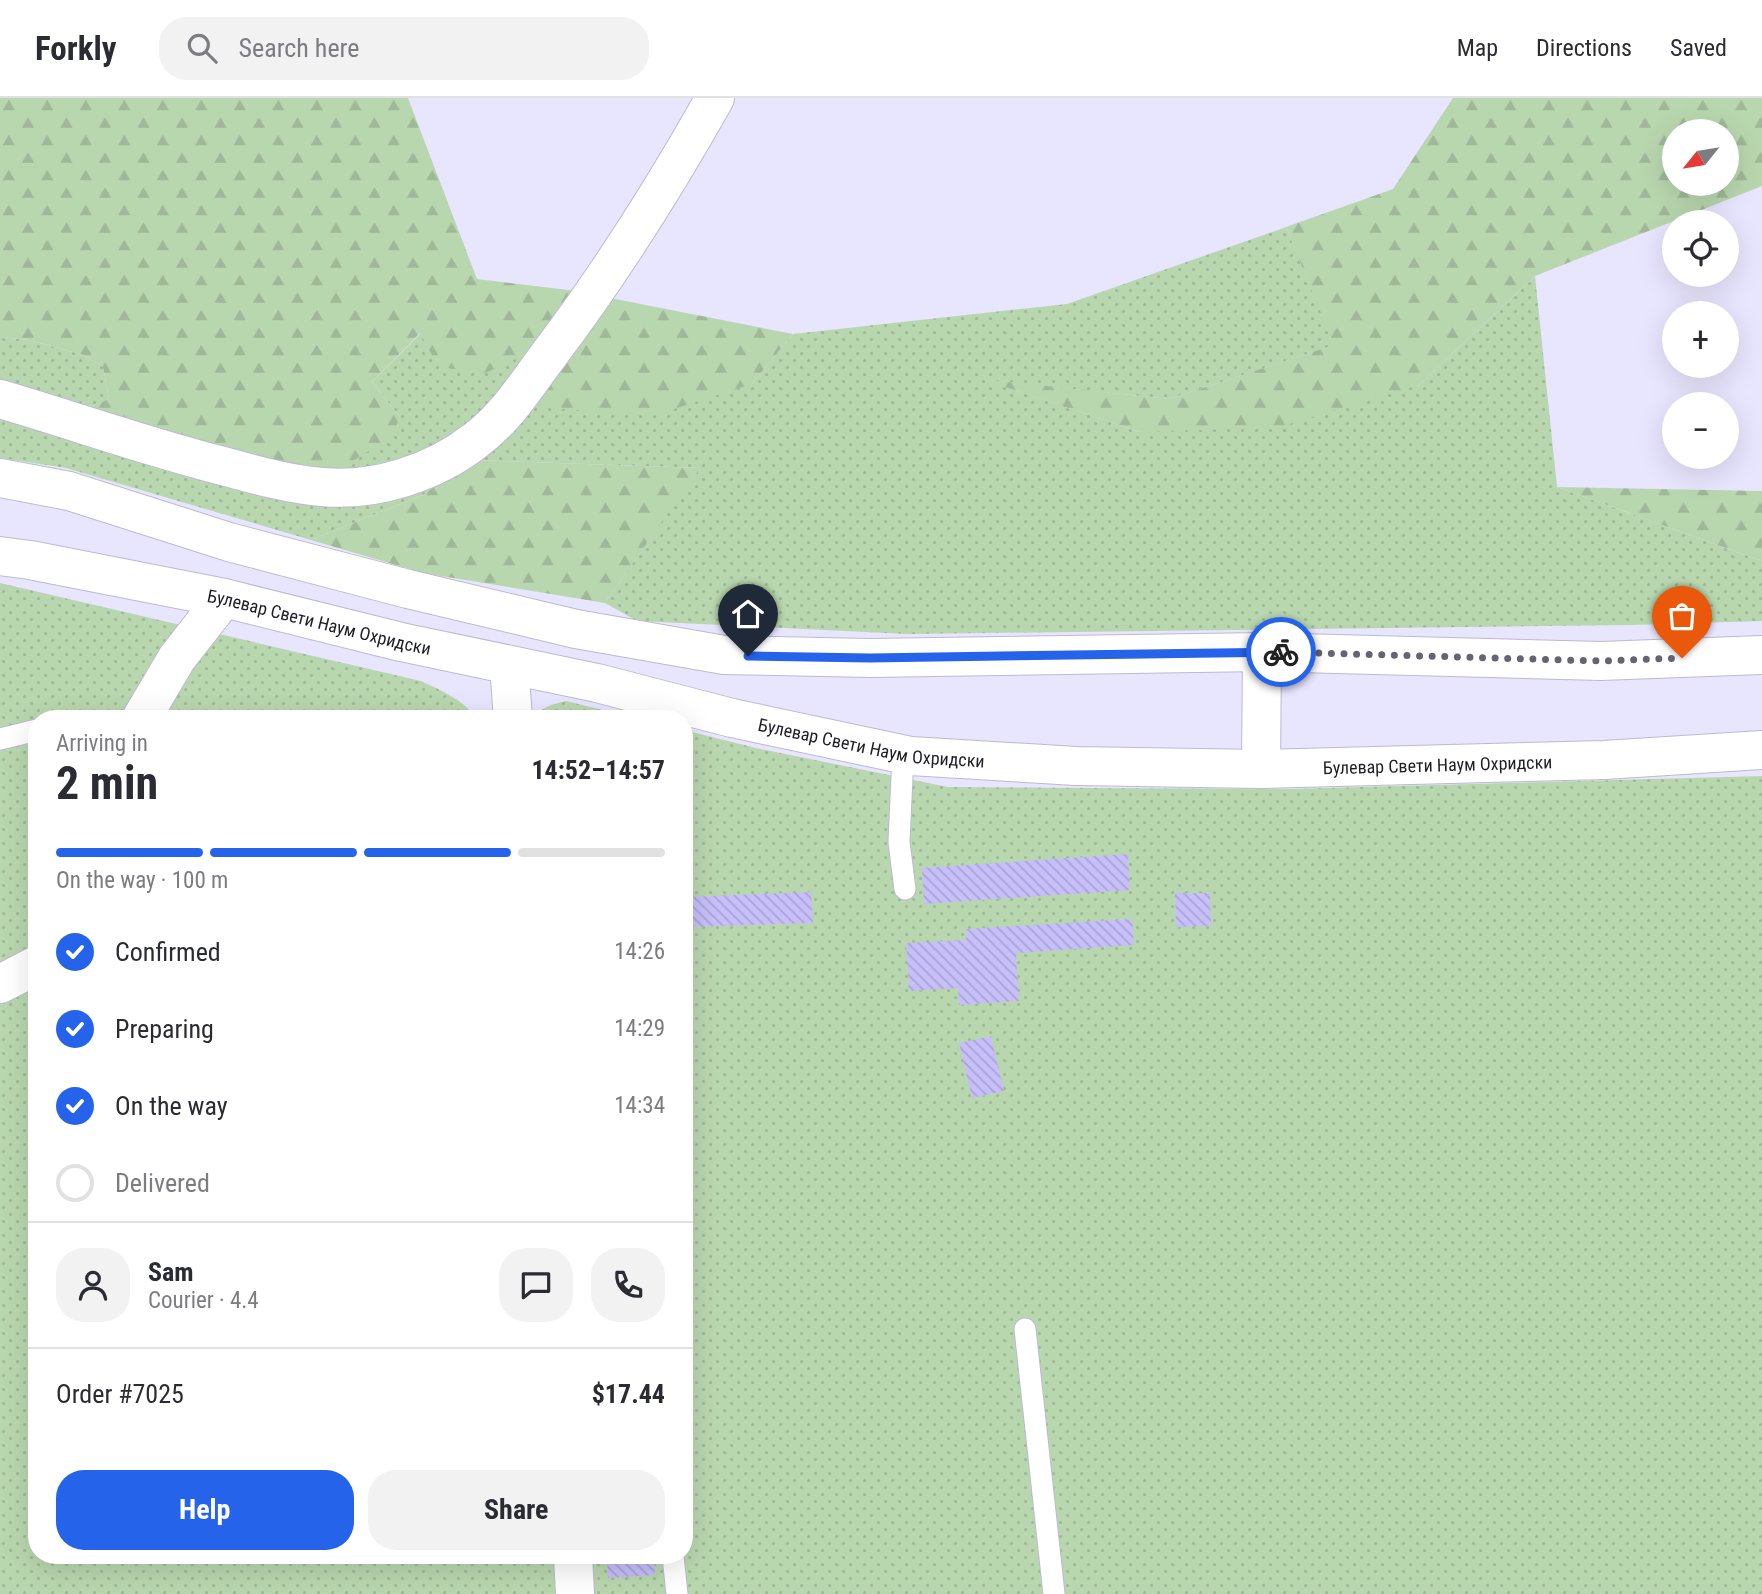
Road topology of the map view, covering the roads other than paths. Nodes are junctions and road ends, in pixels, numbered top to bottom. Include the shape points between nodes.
1 (715, 98) edge
2 (0, 399) edge
3 (0, 478) edge
4 (0, 556) edge
5 (224, 598) junction
6 (1262, 652) junction
7 (1762, 656) edge
8 (509, 666) junction
9 (146, 710) edge
10 (512, 710) edge
11 (28, 732) edge
12 (0, 739) edge
13 (1762, 750) edge
14 (903, 755) junction
15 (1261, 769) junction
16 (905, 889) dead end
17 (28, 970) edge
18 (0, 984) edge
19 (1025, 1329) dead end
20 (573, 1564) edge
21 (674, 1564) edge
22 (575, 1594) edge
23 (677, 1594) edge
24 (1054, 1594) edge

1 - 2 main road via 636,231 578,317 501,418 443,462 382,482 323,487 272,479 157,449
3 - 6 main road via 69,491 229,542 408,589 576,629 724,655 870,658
4 - 5 main road, Булевар Свети Наум Охридски
5 - 8 main road, Булевар Свети Наум Охридски
5 - 9 main road via 177,658
6 - 7 main road via 1601,661
6 - 15 main road
8 - 10 main road
8 - 14 main road, Булевар Свети Наум Охридски
11 - 12 lane
13 - 15 main road, Булевар Свети Наум Охридски via 1604,760
14 - 15 main road, Булевар Свети Наум Охридски via 1076,766
14 - 16 lane via 899,842
17 - 18 main road
19 - 24 lane
20 - 22 main road
21 - 23 lane

